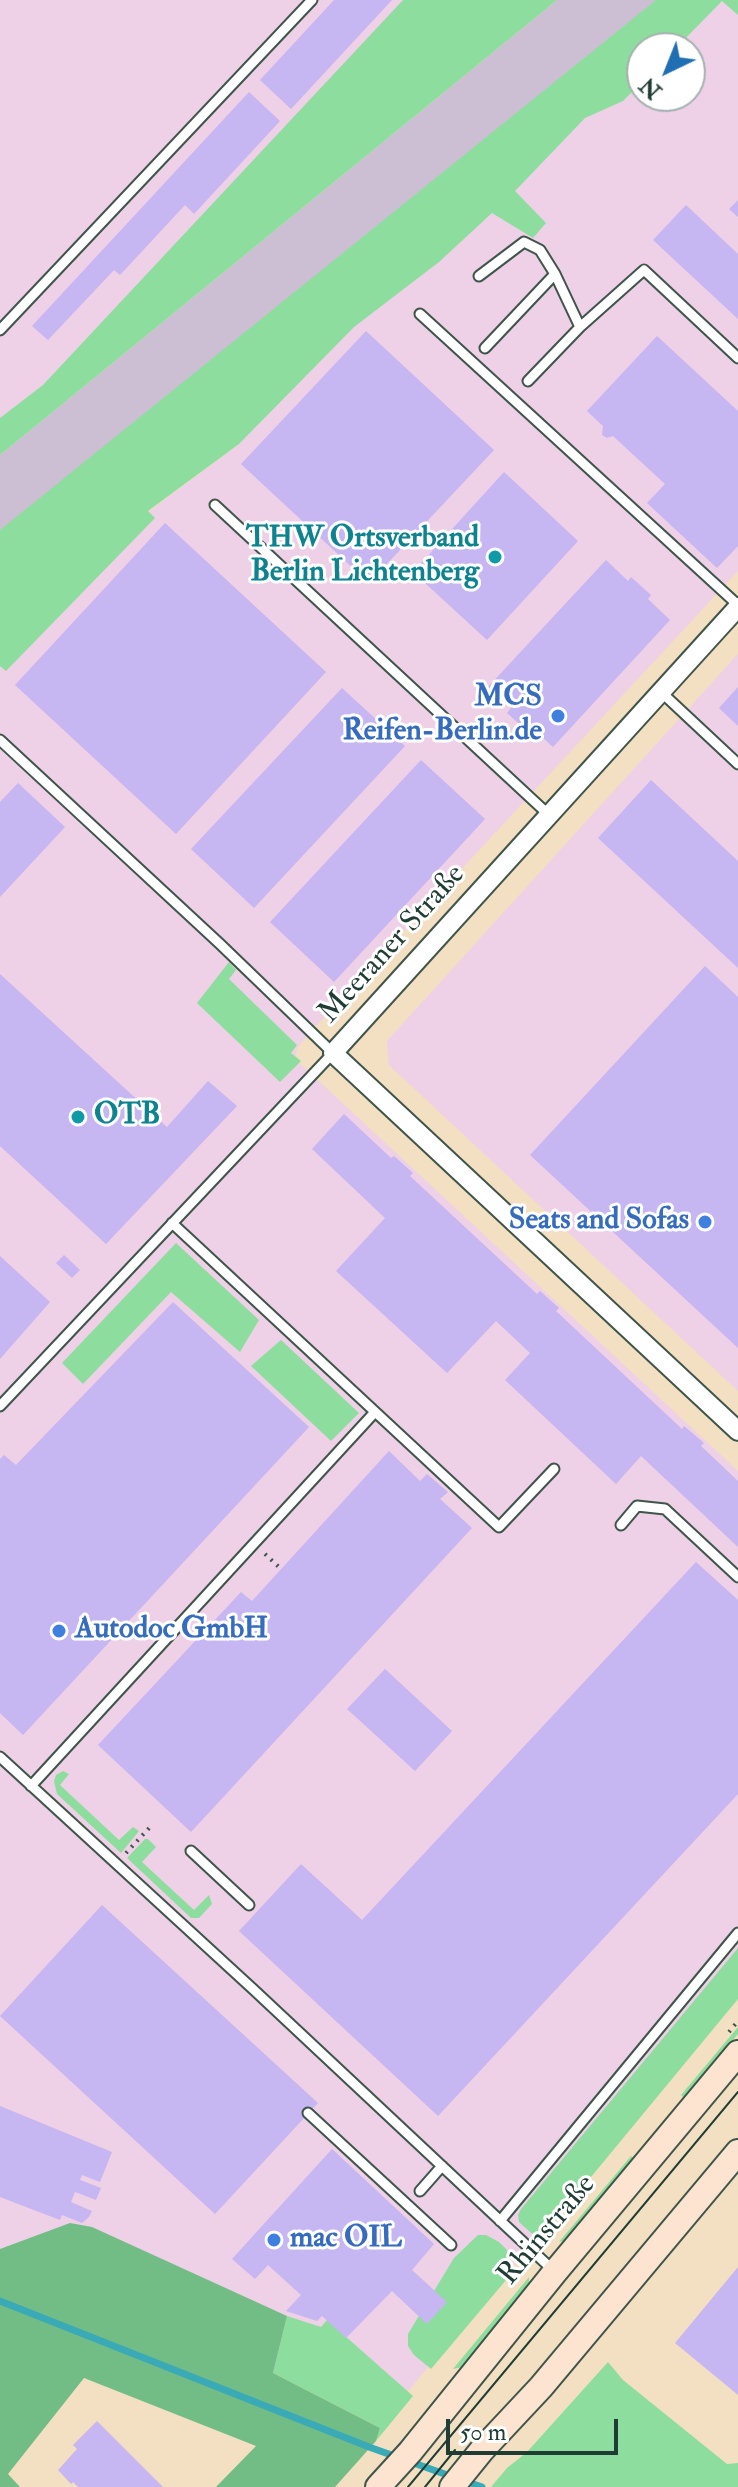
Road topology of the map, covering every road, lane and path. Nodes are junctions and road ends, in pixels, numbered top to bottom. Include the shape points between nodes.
1 (312, 0) edge
2 (555, 274) junction
3 (479, 276) dead end
4 (420, 314) dead end
5 (1, 326) edge
6 (580, 327) junction
7 (485, 348) dead end
8 (738, 358) edge
9 (528, 381) dead end
10 (215, 505) dead end
11 (738, 606) edge
12 (660, 691) junction
13 (0, 740) edge
14 (738, 764) edge
15 (549, 815) junction
16 (333, 1053) junction
17 (172, 1223) junction
18 (0, 1406) edge
19 (375, 1412) junction
20 (738, 1431) edge
21 (554, 1469) dead end
22 (621, 1525) dead end
23 (254, 1544) junction
24 (281, 1569) dead end
25 (738, 1577) edge
26 (0, 1757) edge
27 (31, 1786) junction
28 (151, 1826) dead end
29 (191, 1851) dead end
30 (116, 1863) junction
31 (249, 1905) dead end
32 (738, 1933) edge
33 (738, 2053) edge
34 (308, 2113) dead end
35 (738, 2152) edge
36 (442, 2166) junction
37 (420, 2191) dead end
38 (500, 2221) junction
39 (451, 2245) dead end
40 (555, 2272) junction
41 (385, 2478) edge
42 (459, 2479) edge

1 - 5 lane
2 - 3 lane via 540,250 524,242
2 - 6 lane
2 - 7 lane
4 - 11 lane
6 - 8 lane via 644,270
6 - 9 lane
10 - 15 lane
11 - 12 street, Meeraner Straße
12 - 14 lane
12 - 15 street, Meeraner Straße
13 - 16 lane
15 - 16 street, Meeraner Straße
16 - 17 lane
16 - 20 street, Meeraner Straße
17 - 18 lane
17 - 19 lane
19 - 21 lane via 499,1527
19 - 23 lane
22 - 25 lane via 637,1506 665,1509
23 - 24 path
23 - 27 lane
26 - 27 lane
27 - 30 lane
28 - 30 path
29 - 31 lane
30 - 36 lane
32 - 38 lane
33 - 40 main road, Rhinstraße
34 - 39 lane
35 - 42 main road
36 - 37 lane
36 - 38 lane
38 - 40 lane
40 - 41 main road, Rhinstraße

